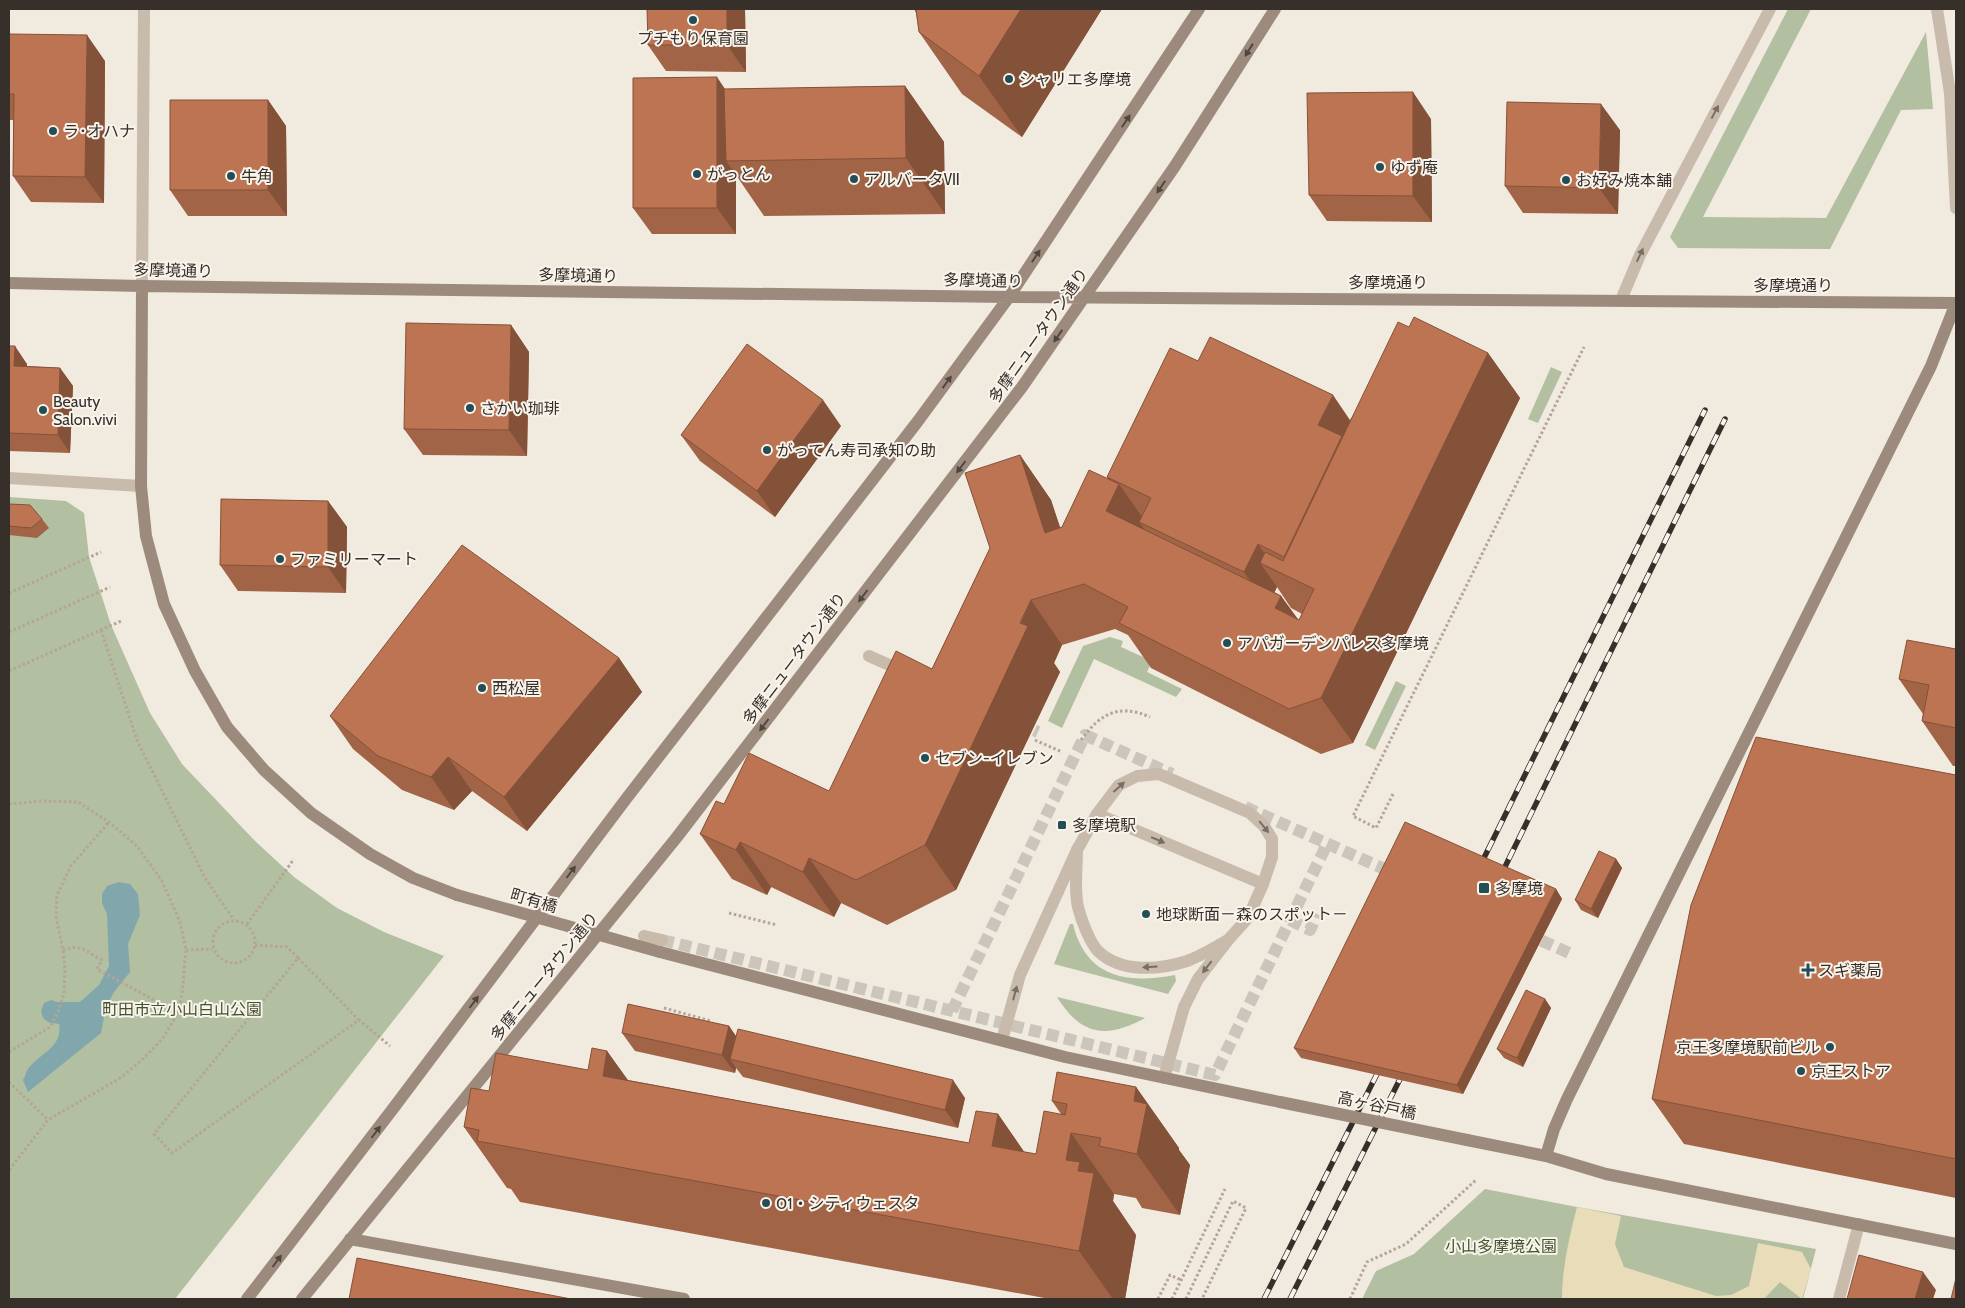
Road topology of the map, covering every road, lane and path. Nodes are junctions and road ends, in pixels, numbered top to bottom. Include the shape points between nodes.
1 (144, 9) edge
2 (1199, 9) edge
3 (1275, 9) edge
4 (1770, 9) edge
5 (1937, 9) edge
6 (1956, 208) edge
7 (9, 283) edge
8 (142, 286) junction
9 (1009, 296) junction
10 (1086, 296) junction
11 (1621, 300) junction
12 (1956, 300) edge
13 (1584, 347) dead end
14 (9, 478) edge
15 (141, 486) junction
16 (101, 552) dead end
17 (110, 587) dead end
18 (9, 593) edge
19 (121, 621) dead end
20 (101, 630) junction
21 (9, 632) edge
22 (869, 656) dead end
23 (9, 671) edge
24 (913, 676) edge
25 (1150, 716) dead end
26 (1035, 740) dead end
27 (1081, 740) dead end
28 (1062, 752) dead end
29 (1393, 794) dead end
30 (9, 804) edge
31 (1098, 814) junction
32 (109, 822) junction
33 (1077, 850) junction
34 (294, 860) dead end
35 (1263, 884) junction
36 (729, 913) dead end
37 (234, 920) junction
38 (247, 924) junction
39 (777, 925) dead end
40 (644, 936) dead end
41 (1228, 940) junction
42 (255, 945) junction
43 (661, 946) junction
44 (212, 949) junction
45 (63, 950) junction
46 (186, 950) junction
47 (298, 958) junction
48 (664, 1008) dead end
49 (178, 1013) junction
50 (359, 1020) junction
51 (711, 1021) edge
52 (1002, 1040) junction
53 (390, 1046) dead end
54 (9, 1052) edge
55 (1164, 1078) junction
56 (9, 1082) edge
57 (48, 1120) junction
58 (1546, 1156) junction
59 (9, 1170) edge
60 (1477, 1179) dead end
61 (1225, 1189) dead end
62 (1859, 1224) junction
63 (350, 1239) junction
64 (1956, 1244) edge
65 (1181, 1280) junction
66 (247, 1299) edge
67 (302, 1299) edge
68 (684, 1299) edge
69 (1158, 1299) edge
70 (1172, 1299) edge
71 (1186, 1299) edge
72 (1202, 1299) edge
73 (1350, 1299) edge
74 (1839, 1299) edge

1 - 8 street
9 -> 2 street
3 -> 10 street, 多摩ニュータウン通り via 1175,166
11 -> 4 street via 1640,254
5 - 6 street via 1950,93
7 - 8 street, 多摩境通り
8 - 9 street, 多摩境通り
8 - 15 street, 町有橋
9 - 10 street, 多摩境通り
66 -> 9 street via 918,422
10 - 11 street, 多摩境通り
10 -> 63 street, 多摩ニュータウン通り via 1022,387 677,837
11 - 12 street, 多摩境通り
12 - 58 street via 1931,366 1567,1098
13 - 29 path via 1353,816 1376,828
14 - 15 street
15 - 43 street, 町有橋, bridge via 146,536 164,604 195,671 227,726 264,770 311,813 370,854 413,878 457,895
16 - 18 path
17 - 21 path
19 - 20 path
20 - 23 path
20 - 37 path via 137,740 205,878
22 - 24 street
25 - 27 path via 1133,710 1108,714 1096,721
26 - 28 path
30 - 32 path via 78,802
31 - 33 street
31 -> 35 street
31 -> 35 street via 1119,785 1137,776 1159,774 1250,813 1264,826 1272,839 1272,856
32 - 45 path via 71,866 57,896 56,917
32 - 46 path via 137,846 162,881 180,922
41 -> 33 street via 1188,960 1162,967 1138,968 1118,964 1098,952 1078,907
52 -> 33 street via 1020,975
34 - 38 path
35 - 41 street via 1248,918
36 - 39 path
37 - 38 path
37 - 44 path via 216,929
38 - 42 path via 254,935
40 - 43 street
41 -> 55 street via 1198,979 1184,1007
42 - 44 path via 251,954 240,963 227,963
42 - 47 path via 287,947
43 - 52 street, 町有橋
44 - 46 path
45 - 49 path via 74,946 83,948 102,960 97,969
45 - 54 path via 64,993 59,1010 50,1027
46 - 49 path
47 - 50 path
47 - 50 path via 154,1134 172,1153
48 - 51 path
49 - 57 path via 163,1038 122,1078
50 - 53 path
52 - 55 street, 高ヶ谷戸橋
55 - 58 street, 高ヶ谷戸橋, bridge
56 - 57 path
57 - 59 path
58 - 62 street, 高ヶ谷戸橋 via 1606,1174
60 - 73 path via 1406,1244 1367,1262
61 - 65 path
62 - 64 street, 高ヶ谷戸橋
62 - 74 street
63 - 67 street, 多摩ニュータウン通り
63 - 68 street
65 - 69 path via 1170,1275
65 - 70 path
71 - 72 path via 1233,1201 1246,1208

